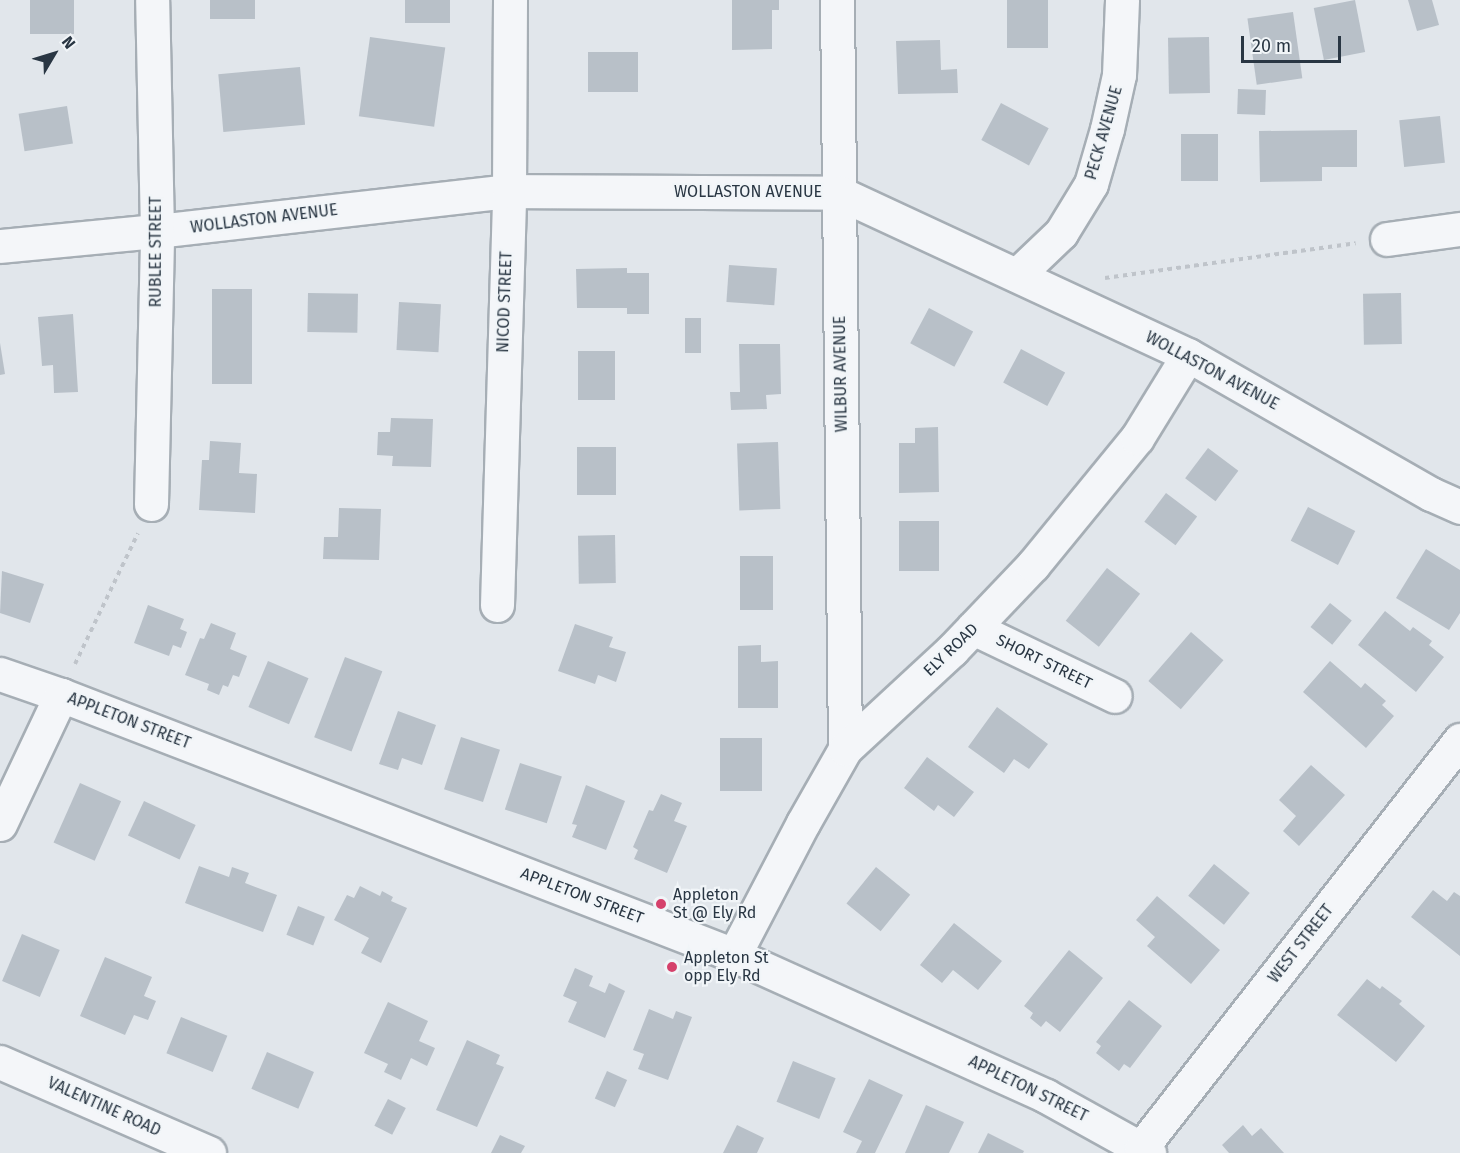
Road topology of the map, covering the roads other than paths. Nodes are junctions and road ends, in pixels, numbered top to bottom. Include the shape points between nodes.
1 (152, 0) edge
2 (510, 0) edge
3 (837, 0) edge
4 (1122, 0) edge
5 (508, 191) junction
6 (839, 193) junction
7 (1460, 229) edge
8 (157, 231) junction
9 (1387, 239) road end
10 (0, 246) edge
11 (1017, 275) junction
12 (1188, 355) junction
13 (151, 504) road end
14 (1460, 507) edge
15 (496, 605) dead end
16 (973, 628) junction
17 (0, 674) edge
18 (61, 695) junction
19 (1115, 696) dead end
20 (1460, 740) edge
21 (845, 749) junction
22 (0, 824) edge
23 (734, 955) junction
24 (0, 1062) edge
25 (1145, 1150) edge
26 (209, 1153) edge

1 - 8 street, RUBLEE STREET
2 - 5 street, NICOD STREET
3 - 6 street, WILBUR AVENUE
4 - 11 street, PECK AVENUE via 1119,75 1090,184 1061,233
5 - 6 street, WOLLASTON AVENUE
5 - 8 street, WOLLASTON AVENUE
5 - 15 street, NICOD STREET
6 - 11 street, WOLLASTON AVENUE
6 - 21 street, WILBUR AVENUE
7 - 9 street
8 - 10 street, WOLLASTON AVENUE
8 - 13 street, RUBLEE STREET
11 - 12 street, WOLLASTON AVENUE
12 - 14 street, WOLLASTON AVENUE
12 - 16 street, ELY ROAD via 1137,438 1033,565
16 - 19 street, SHORT STREET
16 - 21 street, ELY ROAD
17 - 18 street, APPLETON STREET
18 - 22 street
18 - 23 street, APPLETON STREET
20 - 25 street, WEST STREET
21 - 23 street, ELY ROAD
23 - 25 street, APPLETON STREET via 1046,1096
24 - 26 street, VALENTINE ROAD

